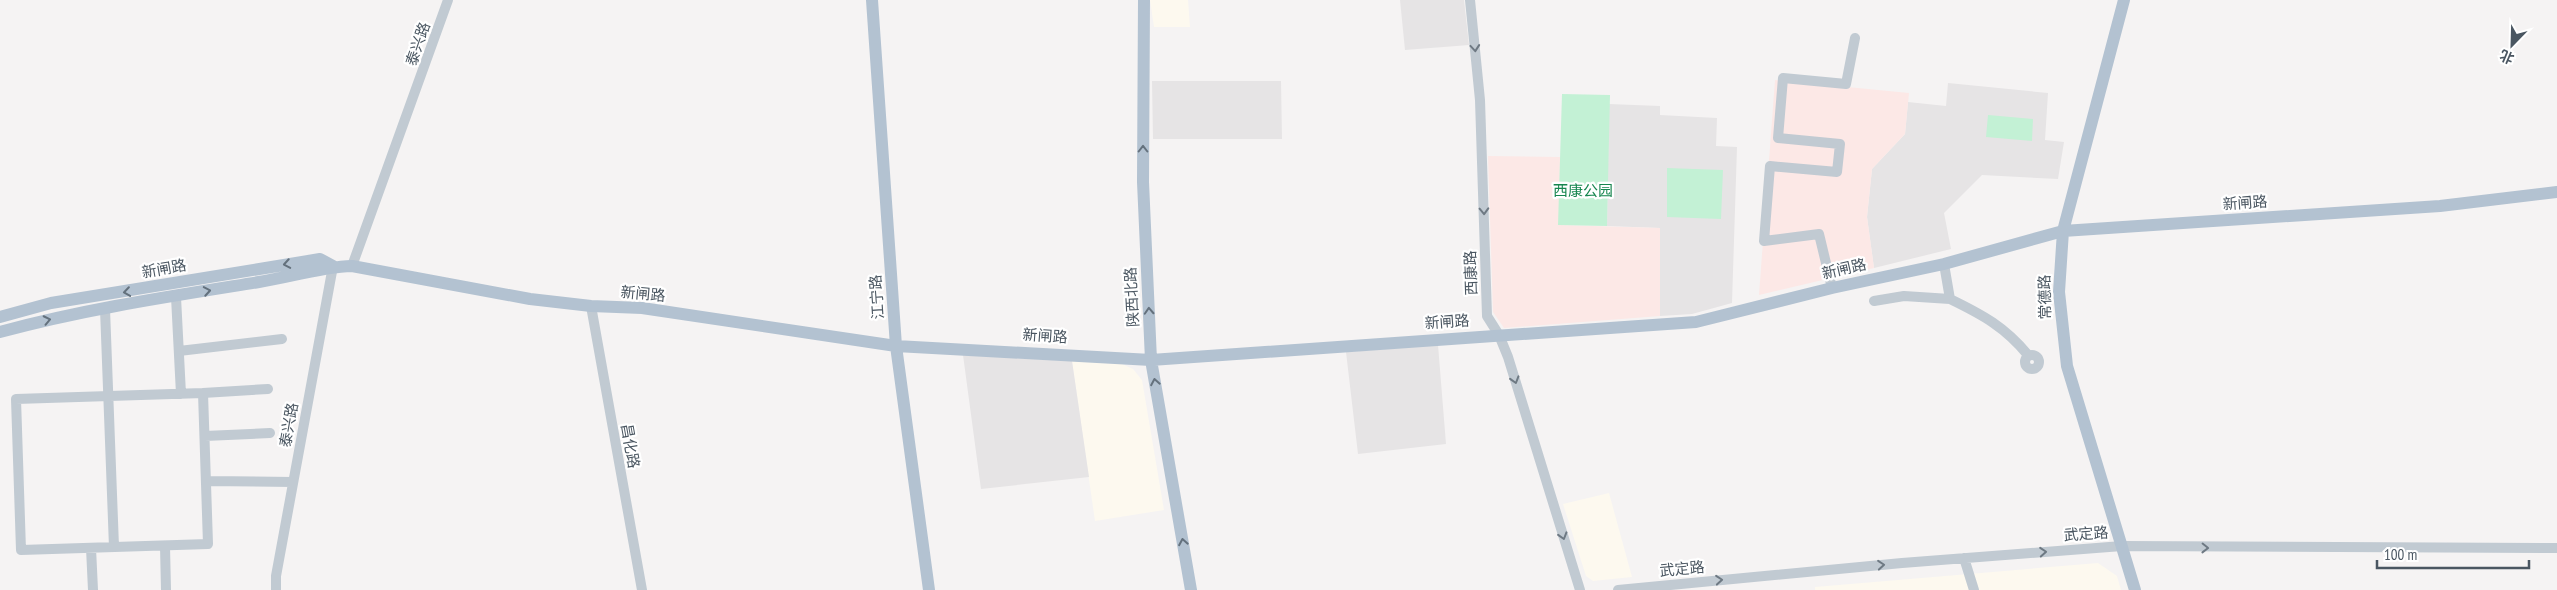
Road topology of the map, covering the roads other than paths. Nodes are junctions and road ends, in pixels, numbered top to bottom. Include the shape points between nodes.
1 (448, 0) edge
2 (872, 0) edge
3 (1144, 0) edge
4 (1470, 0) edge
5 (2124, 0) edge
6 (1855, 38) dead end
7 (2557, 192) edge
8 (2063, 231) junction
9 (1944, 264) junction
10 (333, 266) junction
11 (352, 266) junction
12 (1832, 288) junction
13 (176, 297) junction
14 (1950, 299) junction
15 (1874, 301) dead end
16 (591, 306) junction
17 (104, 309) junction
18 (0, 317) edge
19 (0, 332) edge
20 (1499, 335) junction
21 (282, 339) dead end
22 (896, 346) junction
23 (179, 351) junction
24 (2028, 355) dead end
25 (1151, 360) junction
26 (268, 388) dead end
27 (203, 393) junction
28 (181, 394) junction
29 (108, 396) junction
30 (270, 433) dead end
31 (204, 436) junction
32 (206, 481) junction
33 (293, 482) junction
34 (165, 546) junction
35 (2122, 546) junction
36 (114, 547) junction
37 (91, 548) junction
38 (2557, 548) edge
39 (1964, 558) junction
40 (93, 590) edge
41 (166, 590) edge
42 (276, 590) edge
43 (642, 590) edge
44 (929, 590) edge
45 (1191, 590) edge
46 (1580, 590) edge
47 (1618, 590) edge
48 (1974, 590) edge
49 (2135, 590) edge

1 - 11 street, 泰兴路
2 - 22 main road, 江宁路
25 -> 3 main road, 陕西北路 via 1143,182
4 -> 20 street, 西康路 via 1480,100 1487,316
5 - 8 main road, 常德路
6 - 12 street via 1846,84 1783,78 1778,138 1840,144 1837,172 1770,166 1769,176 1764,240 1819,234
7 - 8 main road, 新闸路 via 2440,206
8 - 9 main road, 新闸路
8 - 35 main road, 常德路 via 2059,292 2067,366
9 - 12 main road, 新闸路
9 - 14 street
10 - 11 main road, 新闸路
13 -> 10 main road, 新闸路 via 292,277
10 -> 18 main road, 新闸路 via 320,259 51,303
10 - 33 street, 泰兴路
11 - 16 main road, 新闸路 via 530,299
12 - 20 main road, 新闸路 via 1696,322
13 - 17 main road, 新闸路
13 - 23 street
14 - 15 street via 1904,296
14 - 24 street via 1988,317 2013,337
16 - 22 main road, 新闸路 via 651,310
16 - 43 street, 昌化路
19 -> 17 main road, 新闸路
17 - 29 street
20 - 25 main road, 新闸路
20 -> 46 street, 西康路
21 - 23 street
22 - 25 main road, 新闸路
22 - 44 main road, 江宁路
23 - 28 street
45 -> 25 main road, 陕西北路
26 - 27 street
27 - 28 street
27 - 31 street
28 - 29 street
29 - 36 street
29 - 37 street via 16,399 22,550
30 - 31 street
31 - 32 street
32 - 33 street
32 - 34 street via 208,544
33 - 42 street, 泰兴路
34 - 36 street
34 - 41 street
35 -> 38 street, 武定路
39 -> 35 street, 武定路
35 - 49 main road, 常德路
36 - 37 street
37 - 40 street
47 -> 39 street, 武定路
39 - 48 street

